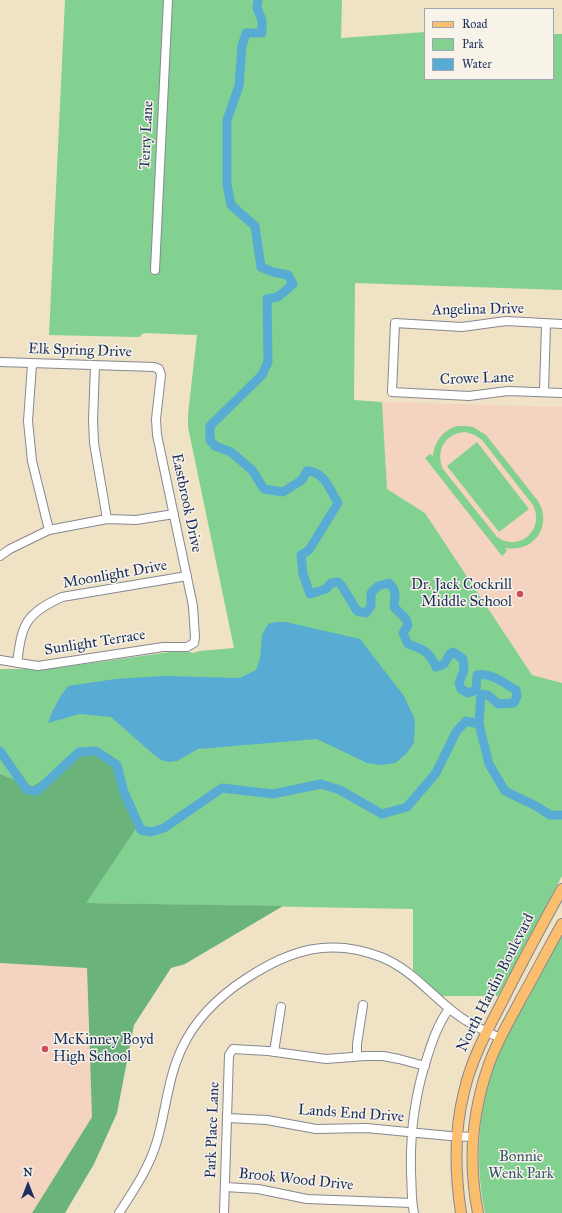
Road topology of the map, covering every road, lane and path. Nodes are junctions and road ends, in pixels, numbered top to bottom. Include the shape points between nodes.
1 (168, 0) edge
2 (155, 270) dead end
3 (546, 324) junction
4 (562, 324) edge
5 (0, 362) edge
6 (32, 364) junction
7 (96, 366) junction
8 (159, 369) joint
9 (392, 392) joint
10 (544, 392) junction
11 (562, 393) edge
12 (174, 514) junction
13 (107, 519) junction
14 (49, 530) junction
15 (0, 556) edge
16 (187, 576) junction
17 (194, 643) joint
18 (0, 660) edge
19 (17, 663) junction
20 (562, 889) edge
21 (562, 924) edge
22 (363, 1005) dead end
23 (281, 1007) dead end
24 (450, 1009) junction
25 (486, 1032) junction
26 (500, 1038) junction
27 (274, 1052) junction
28 (357, 1056) junction
29 (424, 1066) junction
30 (228, 1118) junction
31 (413, 1132) junction
32 (457, 1136) junction
33 (473, 1137) junction
34 (225, 1188) junction
35 (412, 1202) junction
36 (119, 1213) edge
37 (224, 1213) edge
38 (414, 1213) edge
39 (461, 1213) edge
40 (478, 1213) edge

1 - 2 street, Terry Lane
3 - 4 street, Angelina Drive
3 - 9 street, Angelina Drive via 506,321 462,326 395,324
3 - 10 street
5 - 6 street, Elk Spring Drive
6 - 7 street, Elk Spring Drive
6 - 14 street via 28,421 32,461
7 - 8 street, Elk Spring Drive
7 - 13 street via 94,443
8 - 12 street, Eastbrook Drive via 161,375 156,419 157,434
9 - 10 street, Crowe Lane via 469,396 508,391
10 - 11 street, Crowe Lane
12 - 13 street via 136,520
12 - 16 street, Eastbrook Drive
13 - 14 street
14 - 15 street
16 - 17 street, Eastbrook Drive via 193,606 196,637
16 - 19 street, Moonlight Drive via 62,597 46,604 34,613 21,634
17 - 19 street, Sunlight Terrace via 187,647 163,647 38,666
18 - 19 street, Sunlight Terrace
20 - 25 main road, North Hardin Boulevard
21 - 26 main road, North Hardin Boulevard
22 - 28 street
23 - 27 street
24 - 25 street
24 - 29 street via 442,1019
24 - 36 street via 402,968 382,958 356,950 330,948 303,951 263,968 216,1001 186,1039 172,1075 152,1158
25 - 26 street
25 - 32 main road, North Hardin Boulevard via 464,1091
26 - 33 main road, North Hardin Boulevard via 480,1096
27 - 28 street via 326,1059
27 - 30 street, Park Place Lane via 233,1049 229,1055
28 - 29 street via 391,1057
29 - 31 street via 414,1107
30 - 31 street, Lands End Drive via 268,1120 316,1129 366,1128
30 - 34 street, Park Place Lane
31 - 32 street, Lands End Drive
31 - 35 street
32 - 33 street, Lands End Drive
32 - 39 main road, North Hardin Boulevard via 457,1185
33 - 40 main road, North Hardin Boulevard via 473,1180
34 - 35 street, Brook Wood Drive via 258,1189 306,1199
34 - 37 street, Park Place Lane
35 - 38 street

